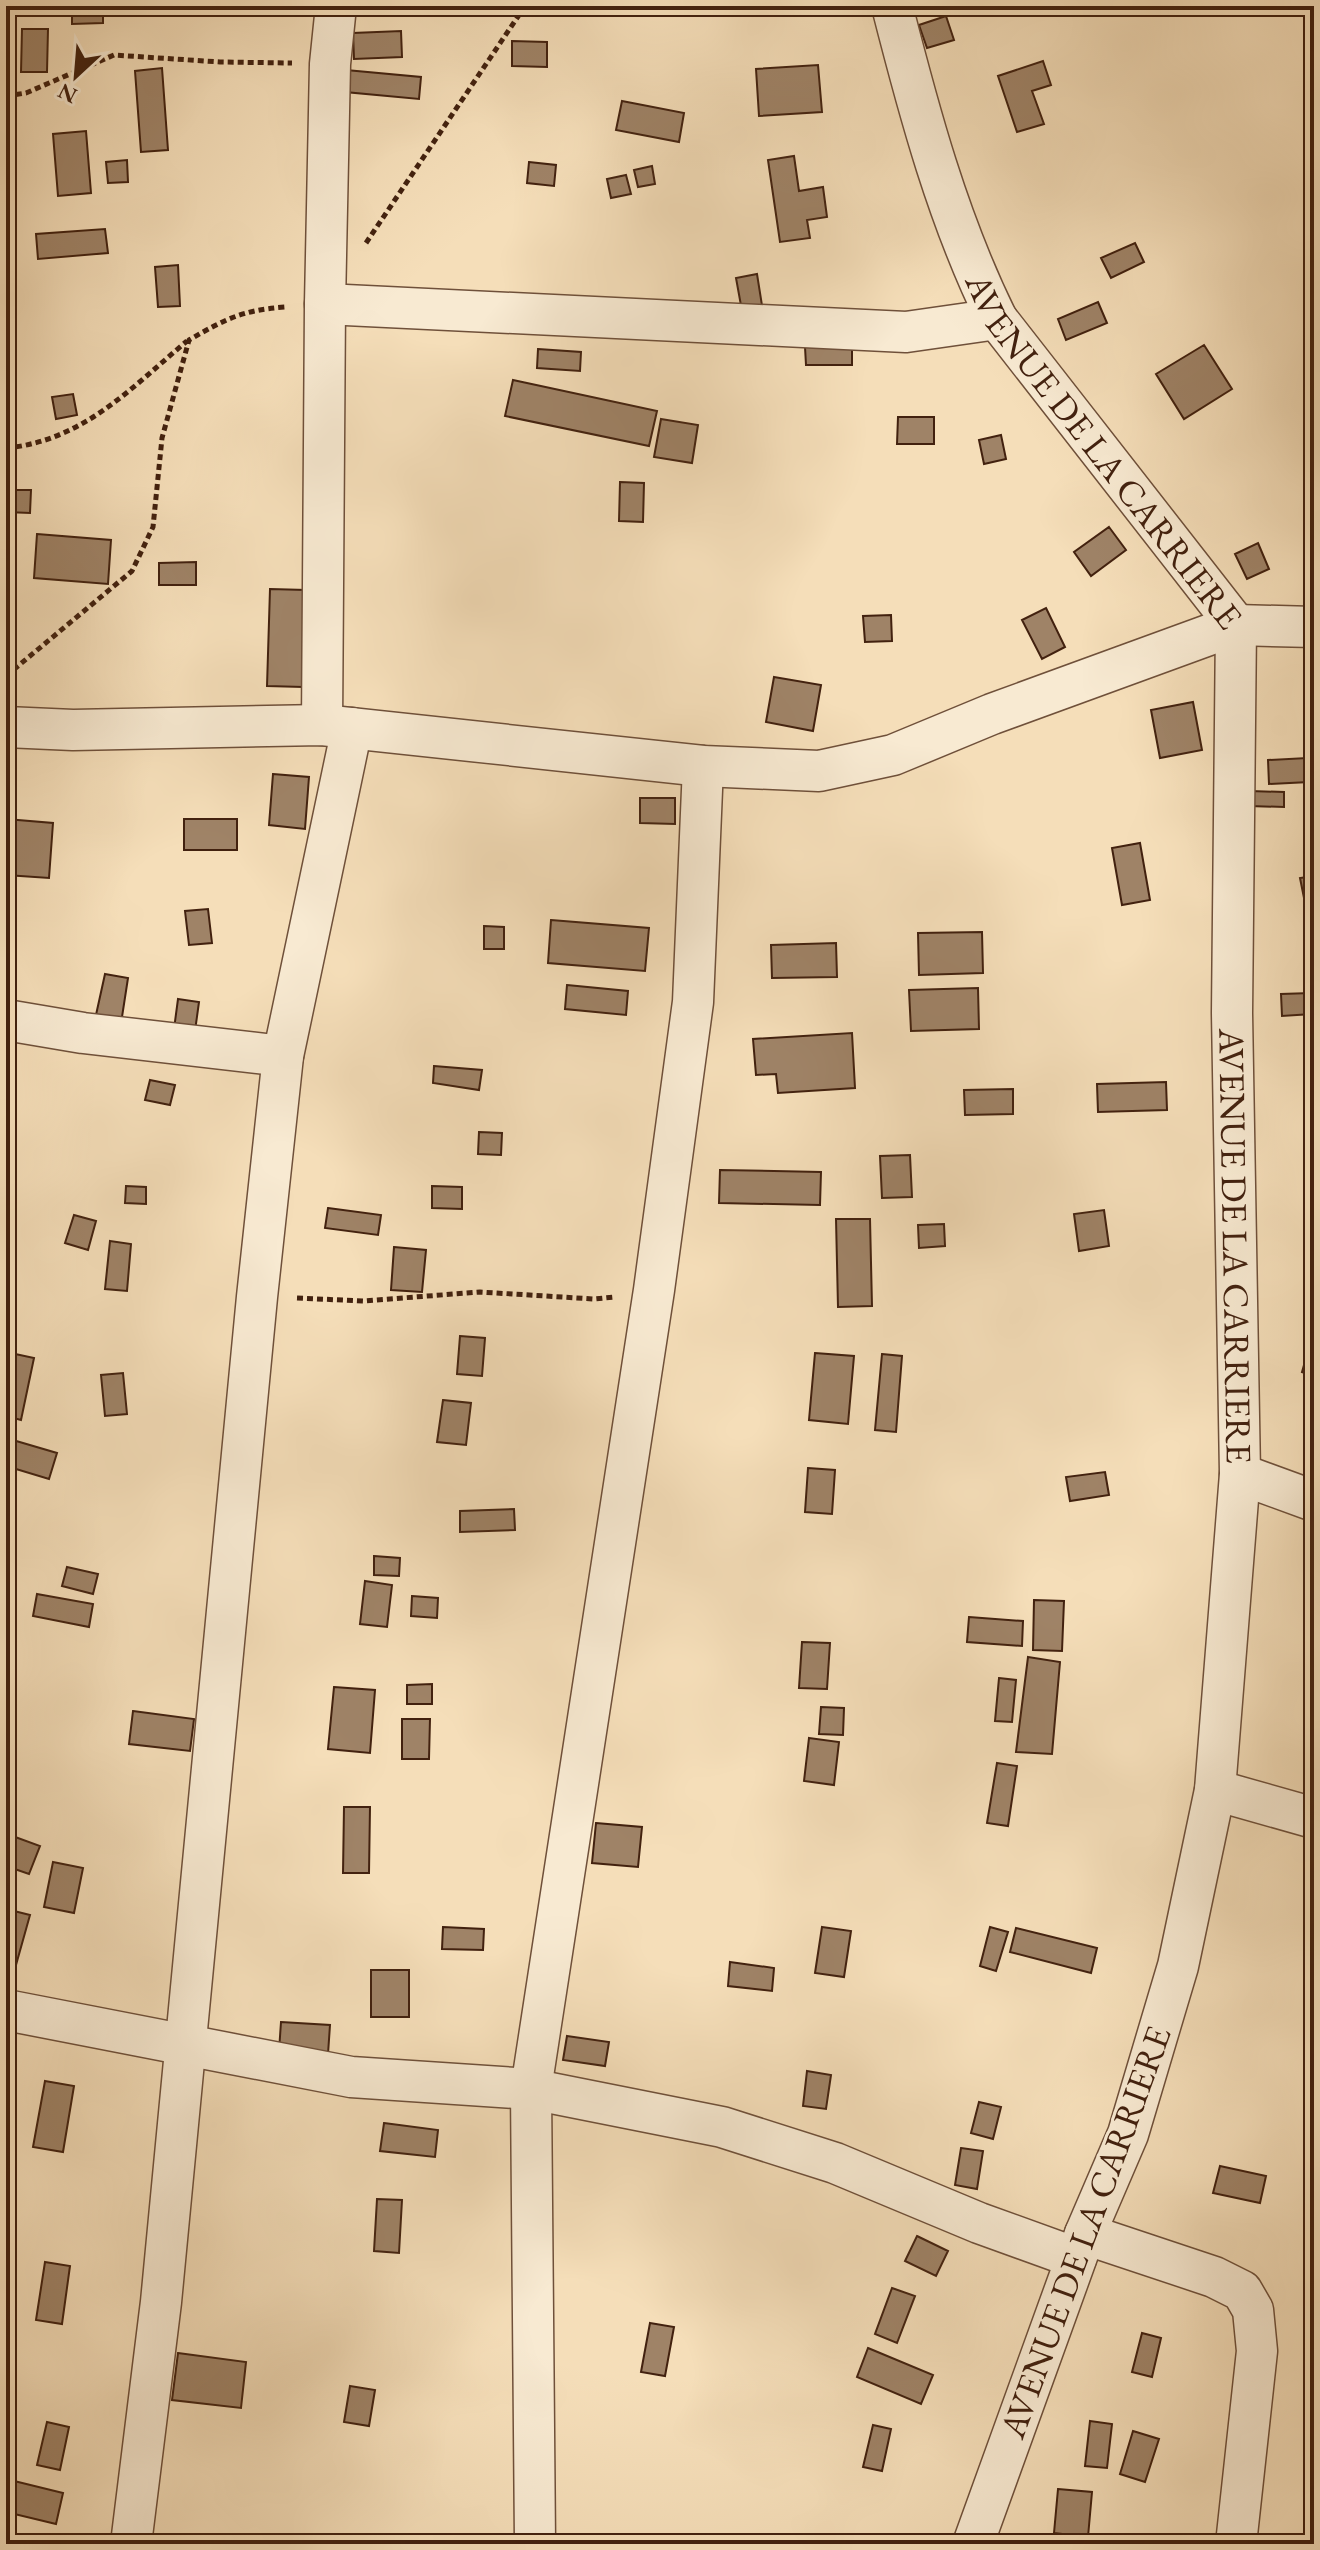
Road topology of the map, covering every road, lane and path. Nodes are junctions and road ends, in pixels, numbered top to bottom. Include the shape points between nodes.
1 (336, 6) edge
2 (525, 6) edge
3 (892, 6) edge
4 (330, 64) junction
5 (6, 96) edge
6 (360, 252) dead end
7 (325, 304) junction
8 (997, 319) junction
9 (189, 340) junction
10 (6, 448) edge
11 (1236, 625) junction
12 (1314, 627) edge
13 (6, 676) edge
14 (6, 727) edge
15 (337, 727) junction
16 (703, 766) junction
17 (6, 1020) edge
18 (283, 1056) junction
19 (654, 1290) junction
20 (257, 1297) junction
21 (1240, 1474) junction
22 (1314, 1501) edge
23 (1215, 1790) junction
24 (1314, 1818) edge
25 (6, 2010) edge
26 (186, 2046) junction
27 (531, 2089) junction
28 (1080, 2246) junction
29 (131, 2544) edge
30 (535, 2544) edge
31 (973, 2544) edge
32 (1236, 2544) edge

1 - 4 street
2 - 6 path
3 - 8 street, AVENUE DE LA CARRIERE via 922,126
4 - 5 path via 114,55 26,93
4 - 7 street
7 - 8 street via 906,332
7 - 9 path via 256,309 227,318
7 - 15 street
8 - 11 street, AVENUE DE LA CARRIERE
9 - 10 path via 92,420 51,440
9 - 13 path via 162,438 153,527 132,571
11 - 12 street
11 - 16 street via 893,755 819,771
11 - 21 street, AVENUE DE LA CARRIERE via 1232,1013
14 - 15 street
15 - 16 street
15 - 18 street
16 - 19 street via 693,1002
17 - 18 street
18 - 20 street
19 - 20 path via 594,1299 480,1292 363,1301
19 - 27 street
20 - 26 street
21 - 22 street
21 - 23 street, AVENUE DE LA CARRIERE
23 - 24 street
23 - 28 street, AVENUE DE LA CARRIERE via 1178,1966 1128,2134
25 - 26 street
26 - 27 street via 351,2077
26 - 29 street
27 - 28 street via 722,2127 835,2163 979,2223
27 - 30 street
28 - 31 street, AVENUE DE LA CARRIERE
28 - 32 street via 1214,2277 1242,2291 1253,2310 1257,2351

